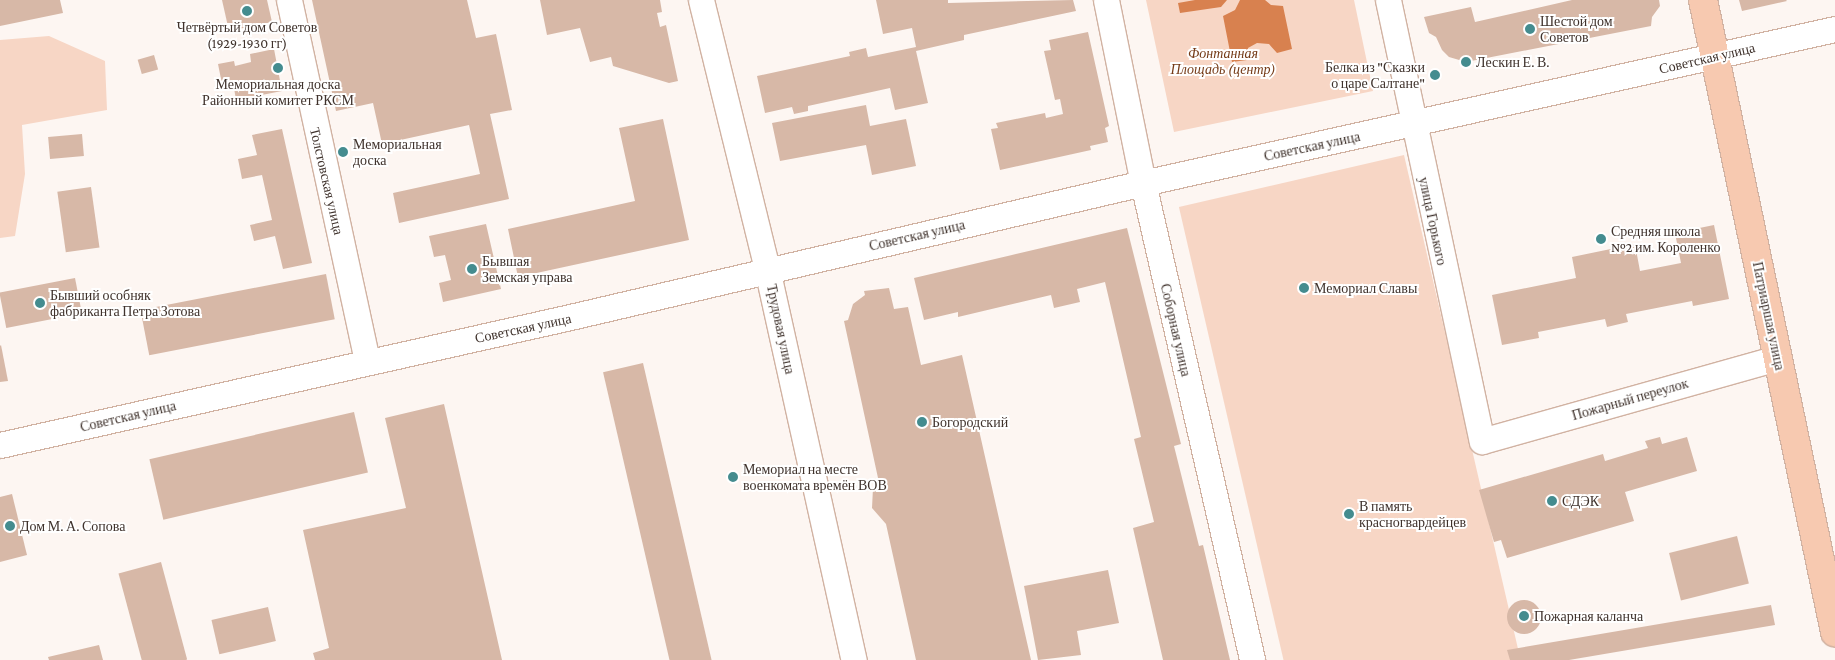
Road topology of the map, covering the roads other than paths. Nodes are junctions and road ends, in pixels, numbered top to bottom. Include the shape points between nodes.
1 (289, 0) edge
2 (701, 0) edge
3 (1106, 0) edge
4 (1388, 0) edge
5 (1703, 0) edge
6 (1835, 29) edge
7 (1715, 57) junction
8 (1412, 125) junction
9 (1143, 183) junction
10 (767, 269) junction
11 (1778, 358) junction
12 (367, 361) junction
13 (1482, 441) joint
14 (0, 446) edge
15 (1835, 632) edge
16 (854, 660) edge
17 (1252, 660) edge

1 - 12 street, Толстовская улица
2 - 10 street, Трудовая улица
3 - 9 street, Соборная улица
4 - 8 street, улица Горького
5 - 7 main road, Патриаршая улица
6 - 7 street, Советская улица
7 - 8 street, Советская улица
7 - 11 main road, Патриаршая улица
8 - 9 street, Советская улица
8 - 13 street, улица Горького
9 - 10 street, Советская улица
9 - 17 street, Соборная улица
10 - 12 street, Советская улица via 566,318
10 - 16 street, Трудовая улица
11 - 13 street, Пожарный переулок
11 - 15 main road, Патриаршая улица
12 - 14 street, Советская улица

